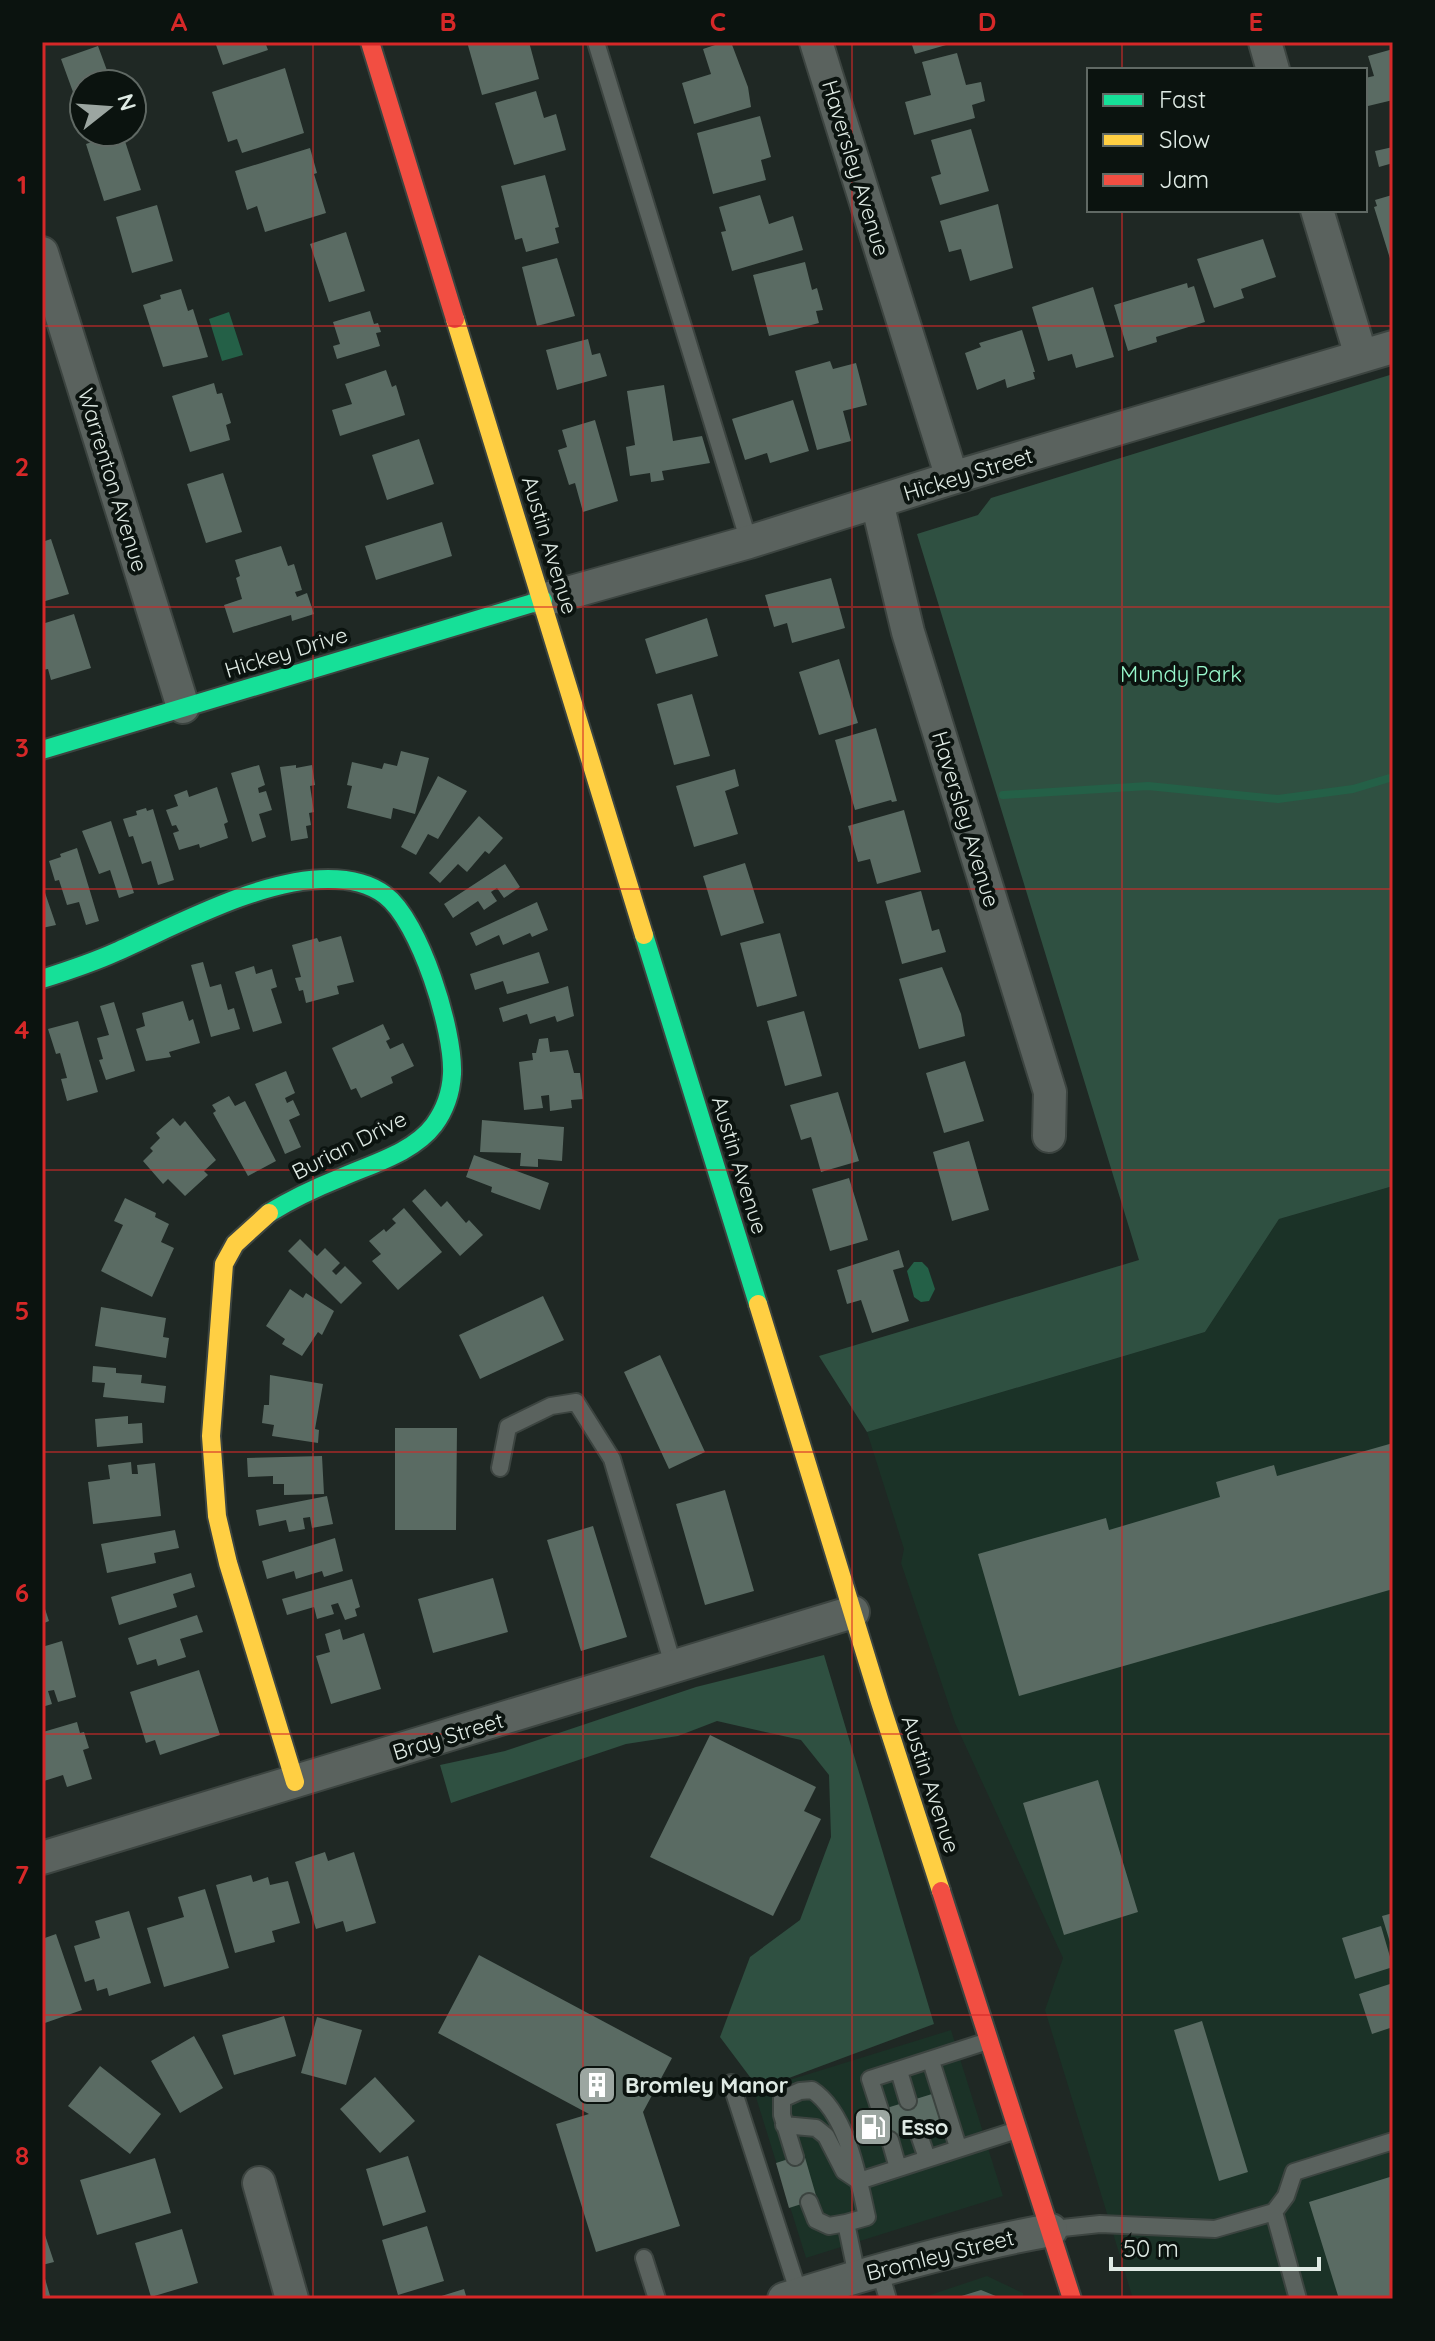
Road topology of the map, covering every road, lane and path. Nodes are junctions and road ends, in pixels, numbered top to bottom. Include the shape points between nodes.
1 (370, 42) edge
2 (596, 42) edge
3 (816, 42) edge
4 (1265, 42) edge
5 (1272, 68) edge
6 (1318, 212) edge
7 (42, 253) edge
8 (1393, 347) edge
9 (1361, 356) junction
10 (952, 478) junction
11 (877, 502) junction
12 (749, 542) junction
13 (543, 600) junction
14 (183, 707) junction
15 (42, 750) edge
16 (42, 979) edge
17 (1049, 1136) dead end
18 (500, 1468) dead end
19 (853, 1612) junction
20 (674, 1668) junction
21 (295, 1782) junction
22 (42, 1858) edge
23 (989, 2040) junction
24 (931, 2061) junction
25 (899, 2071) junction
26 (731, 2083) dead end
27 (908, 2101) dead end
28 (880, 2110) dead end
29 (784, 2125) junction
30 (1019, 2130) junction
31 (918, 2132) dead end
32 (890, 2140) dead end
33 (1393, 2141) edge
34 (958, 2147) junction
35 (795, 2157) dead end
36 (927, 2158) junction
37 (898, 2168) junction
38 (859, 2181) junction
39 (259, 2183) dead end
40 (809, 2202) dead end
41 (1274, 2212) junction
42 (846, 2223) junction
43 (1051, 2230) junction
44 (644, 2258) dead end
45 (875, 2281) edge
46 (792, 2297) edge
47 (292, 2299) edge
48 (657, 2299) edge
49 (1072, 2299) edge
50 (1298, 2299) edge

1 - 13 main road, Austin Avenue
2 - 12 lane
3 - 10 street, Haversley Avenue
4 - 5 street
6 - 9 street
7 - 14 street, Warrenton Avenue
8 - 9 street, Hickey Street
9 - 10 street, Hickey Street
10 - 11 street, Hickey Street
11 - 12 street, Hickey Street
11 - 17 street, Haversley Avenue via 908,632 1050,1092
12 - 13 street, Hickey Street
13 - 14 main road, Hickey Drive
13 - 19 main road, Austin Avenue
14 - 15 main road, Hickey Drive
16 - 21 main road, Burian Drive via 234,901 339,877 382,892 400,911 415,932 446,1026 451,1085 436,1122 423,1136 400,1152 272,1210 231,1246 224,1264 211,1436 217,1516
18 - 20 lane via 508,1427 551,1406 576,1402 612,1459
19 - 20 street, Bray Street
19 - 23 main road, Austin Avenue
20 - 21 street, Bray Street
21 - 22 street, Bray Street
23 - 24 lane
23 - 30 main road, Austin Avenue
24 - 25 lane
24 - 34 lane
25 - 27 lane
25 - 28 lane via 870,2079
26 - 46 lane
29 - 35 lane
29 - 38 lane via 816,2128 826,2136 844,2171
29 - 38 lane via 782,2099 812,2090 823,2097 838,2120
30 - 34 lane
30 - 43 main road, Austin Avenue
31 - 36 lane
32 - 37 lane
33 - 41 lane via 1294,2172
34 - 36 lane
36 - 37 lane
37 - 38 lane
38 - 42 lane via 867,2217
39 - 47 street
40 - 42 lane via 816,2220 829,2226
41 - 43 lane via 1215,2229 1100,2224
41 - 50 lane
42 - 45 lane
43 - 45 street, Bromley Street via 1001,2239
43 - 49 main road, Austin Avenue
44 - 48 lane
45 - 46 street, Bromley Street

